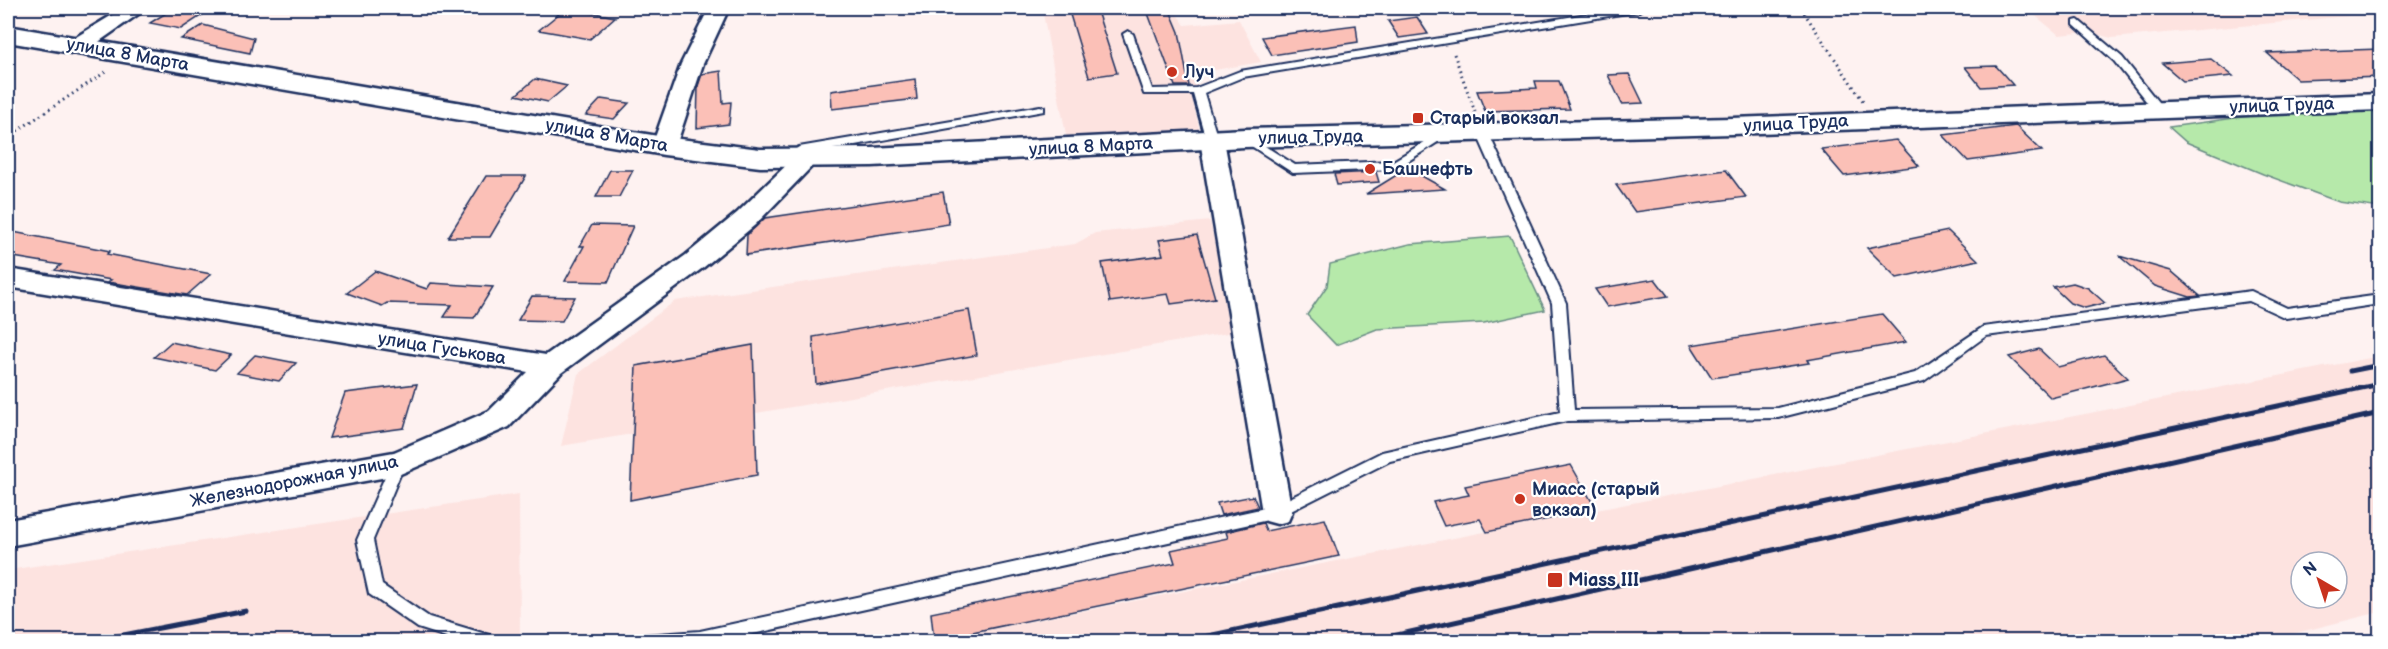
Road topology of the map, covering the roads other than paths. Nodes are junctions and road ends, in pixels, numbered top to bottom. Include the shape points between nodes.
1 (137, 8) edge
2 (719, 8) edge
3 (1639, 8) edge
4 (2078, 23) dead end
5 (8, 34) edge
6 (1128, 34) dead end
7 (79, 45) junction
8 (1198, 91) junction
9 (2380, 102) edge
10 (1040, 109) dead end
11 (2158, 109) junction
12 (1482, 132) junction
13 (1212, 140) junction
14 (664, 146) junction
15 (760, 158) junction
16 (807, 158) junction
17 (8, 278) edge
18 (2380, 300) edge
19 (551, 366) junction
20 (1567, 416) junction
21 (398, 463) junction
22 (1277, 512) junction
23 (8, 533) edge
24 (489, 642) edge
25 (644, 642) edge

1 - 7 street
2 - 14 street via 692,64
3 - 8 lane via 1240,74
4 - 11 lane via 2118,59
5 - 7 main road, улица 8 Марта
6 - 8 lane via 1148,92
7 - 14 main road, улица 8 Марта
8 - 13 lane
9 - 11 main road, улица Труда
10 - 15 lane
11 - 12 main road, улица Труда
12 - 13 main road, улица Труда
12 - 20 lane via 1559,303
13 - 16 main road, улица 8 Марта
13 - 22 street
14 - 15 main road, улица 8 Марта
15 - 16 main road, улица 8 Марта
16 - 19 street via 746,219 695,261
17 - 19 street, улица Гуськова
18 - 20 lane via 2286,313 2251,296 1983,332 1919,376 1778,413
19 - 21 street, Железнодорожная улица via 499,420
20 - 22 lane via 1387,456
21 - 23 street, Железнодорожная улица
21 - 24 lane via 364,540 375,589 424,623
22 - 25 lane via 700,638

